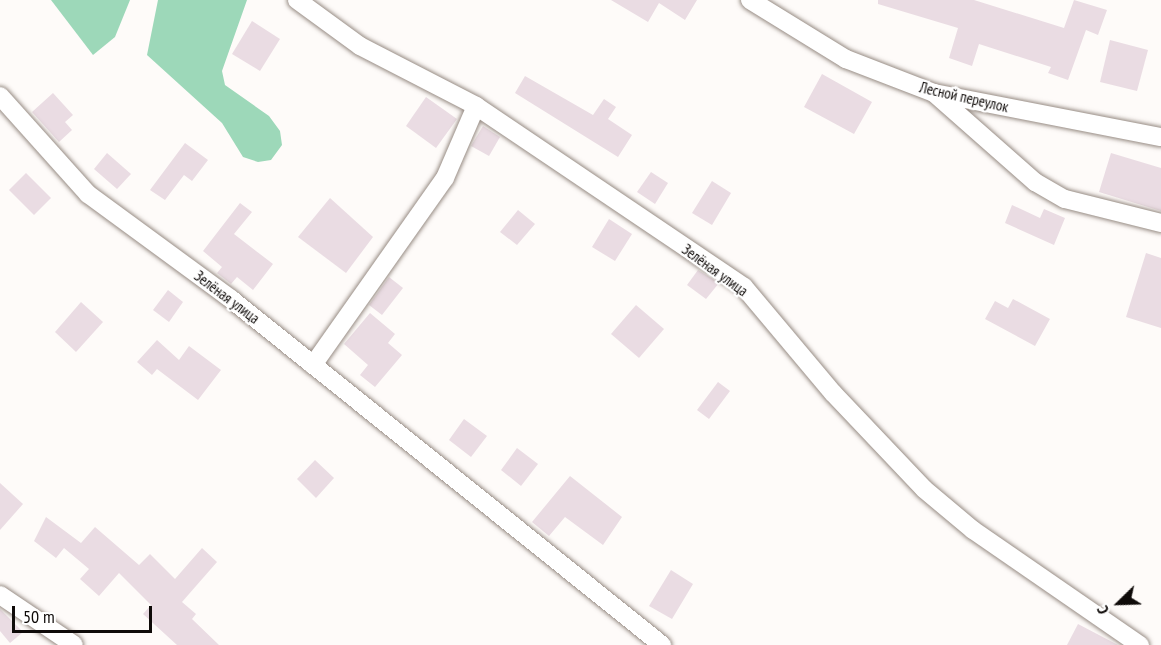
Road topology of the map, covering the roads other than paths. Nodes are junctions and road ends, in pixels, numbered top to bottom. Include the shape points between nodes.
1 (297, 0) edge
2 (750, 0) edge
3 (934, 93) junction
4 (0, 96) edge
5 (476, 106) junction
6 (1161, 137) edge
7 (1161, 223) edge
8 (313, 365) junction
9 (0, 595) edge
10 (74, 645) edge
11 (662, 645) edge
12 (1140, 645) edge

1 - 5 street, Зелёная улица via 360,46
2 - 3 street, Лесной переулок via 846,59
3 - 6 street, Лесной переулок
3 - 7 street via 1035,182 1055,193
4 - 8 street, Зелёная улица via 88,194
5 - 8 street via 438,188
5 - 12 street, Зелёная улица via 744,287 833,393 924,489 973,530
8 - 11 street, Зелёная улица
9 - 10 street

